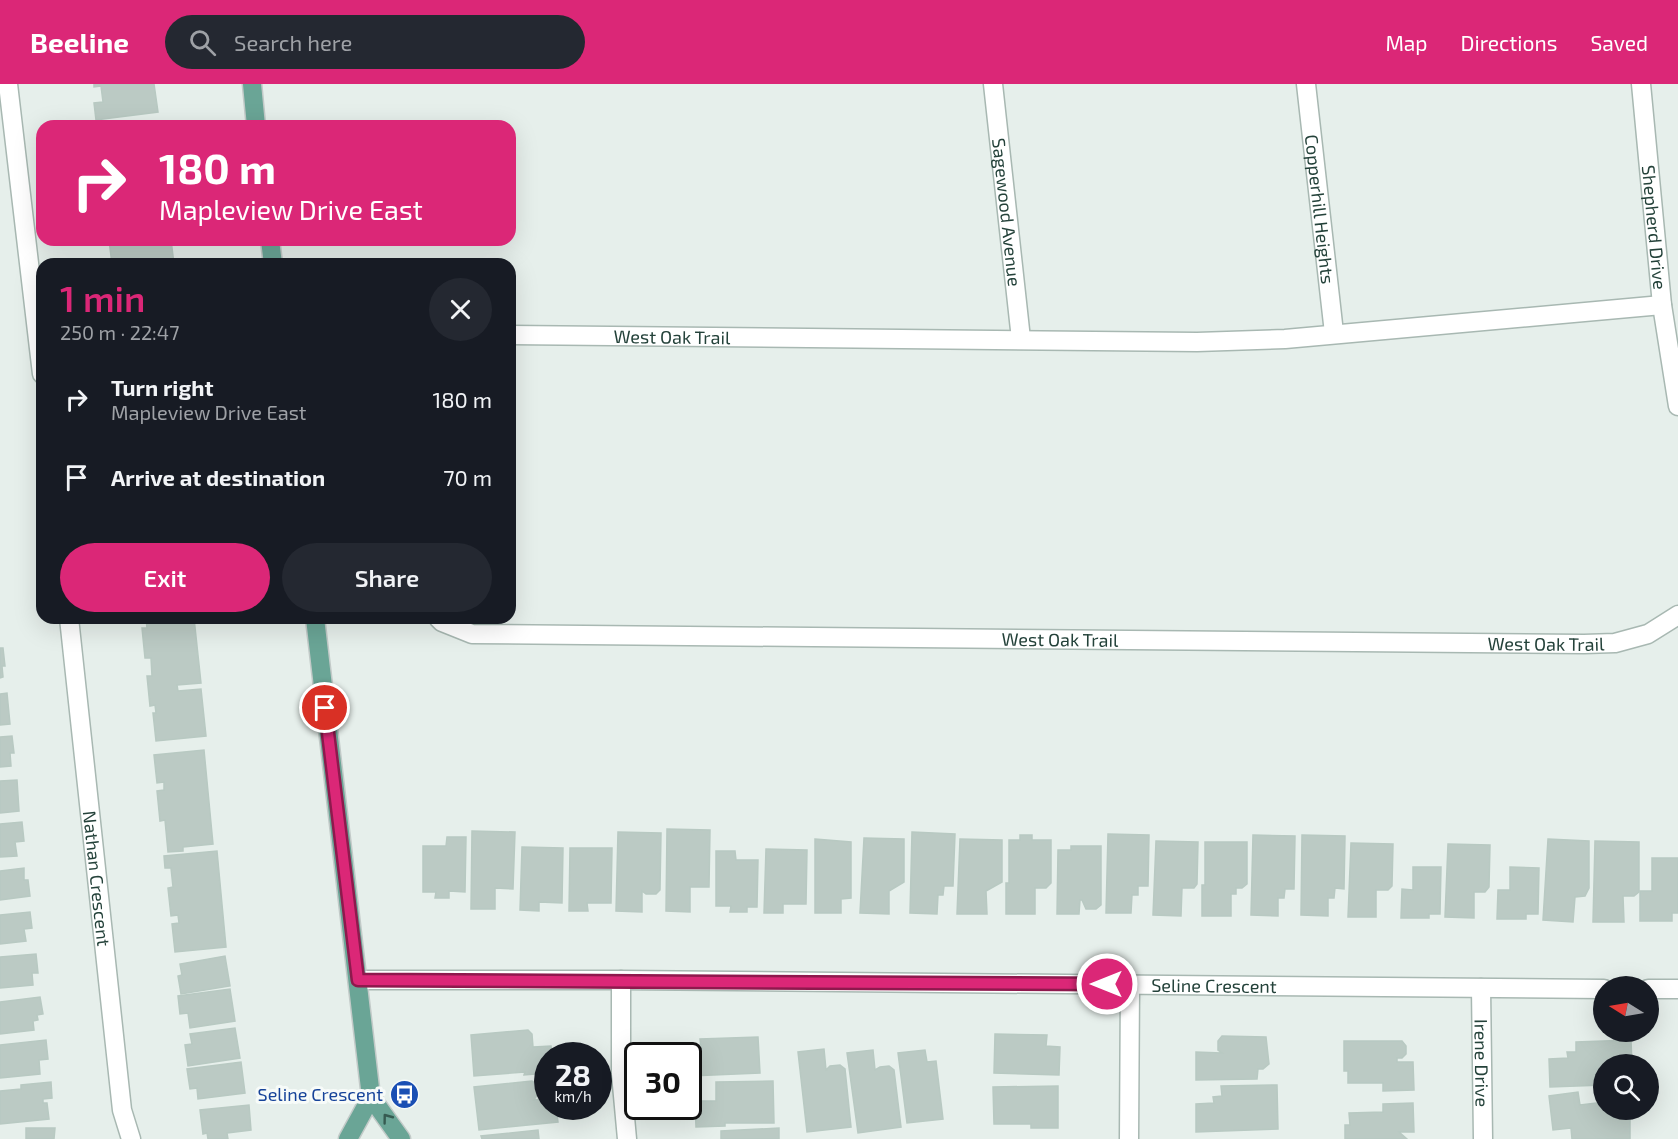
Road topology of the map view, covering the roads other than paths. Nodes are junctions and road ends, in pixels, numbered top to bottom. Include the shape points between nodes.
1 (8, 84) edge
2 (252, 84) edge
3 (993, 84) edge
4 (1306, 84) edge
5 (1641, 84) edge
6 (255, 120) edge
7 (1662, 305) junction
8 (36, 323) edge
9 (1334, 333) junction
10 (516, 335) edge
11 (1021, 339) junction
12 (1678, 406) edge
13 (1678, 615) edge
14 (70, 624) edge
15 (316, 624) edge
16 (447, 624) edge
17 (358, 980) junction
18 (621, 980) junction
19 (1130, 984) junction
20 (1481, 988) junction
21 (1593, 988) edge
22 (1659, 989) edge
23 (1678, 989) edge
24 (371, 1097) junction
25 (131, 1139) edge
26 (348, 1139) edge
27 (401, 1139) edge
28 (627, 1139) edge
29 (1129, 1139) edge
30 (1483, 1139) edge

1 - 8 street
2 - 6 main road
3 - 11 street, Sagewood Avenue
4 - 9 street, Copperhill Heights
5 - 7 street, Shepherd Drive
7 - 9 street, West Oak Trail
7 - 12 street, Shepherd Drive
9 - 11 street, West Oak Trail via 1197,342
10 - 11 street, West Oak Trail
13 - 16 street, West Oak Trail via 1648,634 1615,643 1584,644 472,634
14 - 25 street, Nathan Crescent via 122,1110
15 - 17 main road
17 - 18 street, Seline Crescent
17 - 24 main road
18 - 19 street, Seline Crescent
18 - 28 street via 621,1074
19 - 20 street, Seline Crescent
19 - 29 street
20 - 21 street, Seline Crescent
20 - 30 street, Irene Drive
22 - 23 street
24 - 26 main road
27 -> 24 main road

